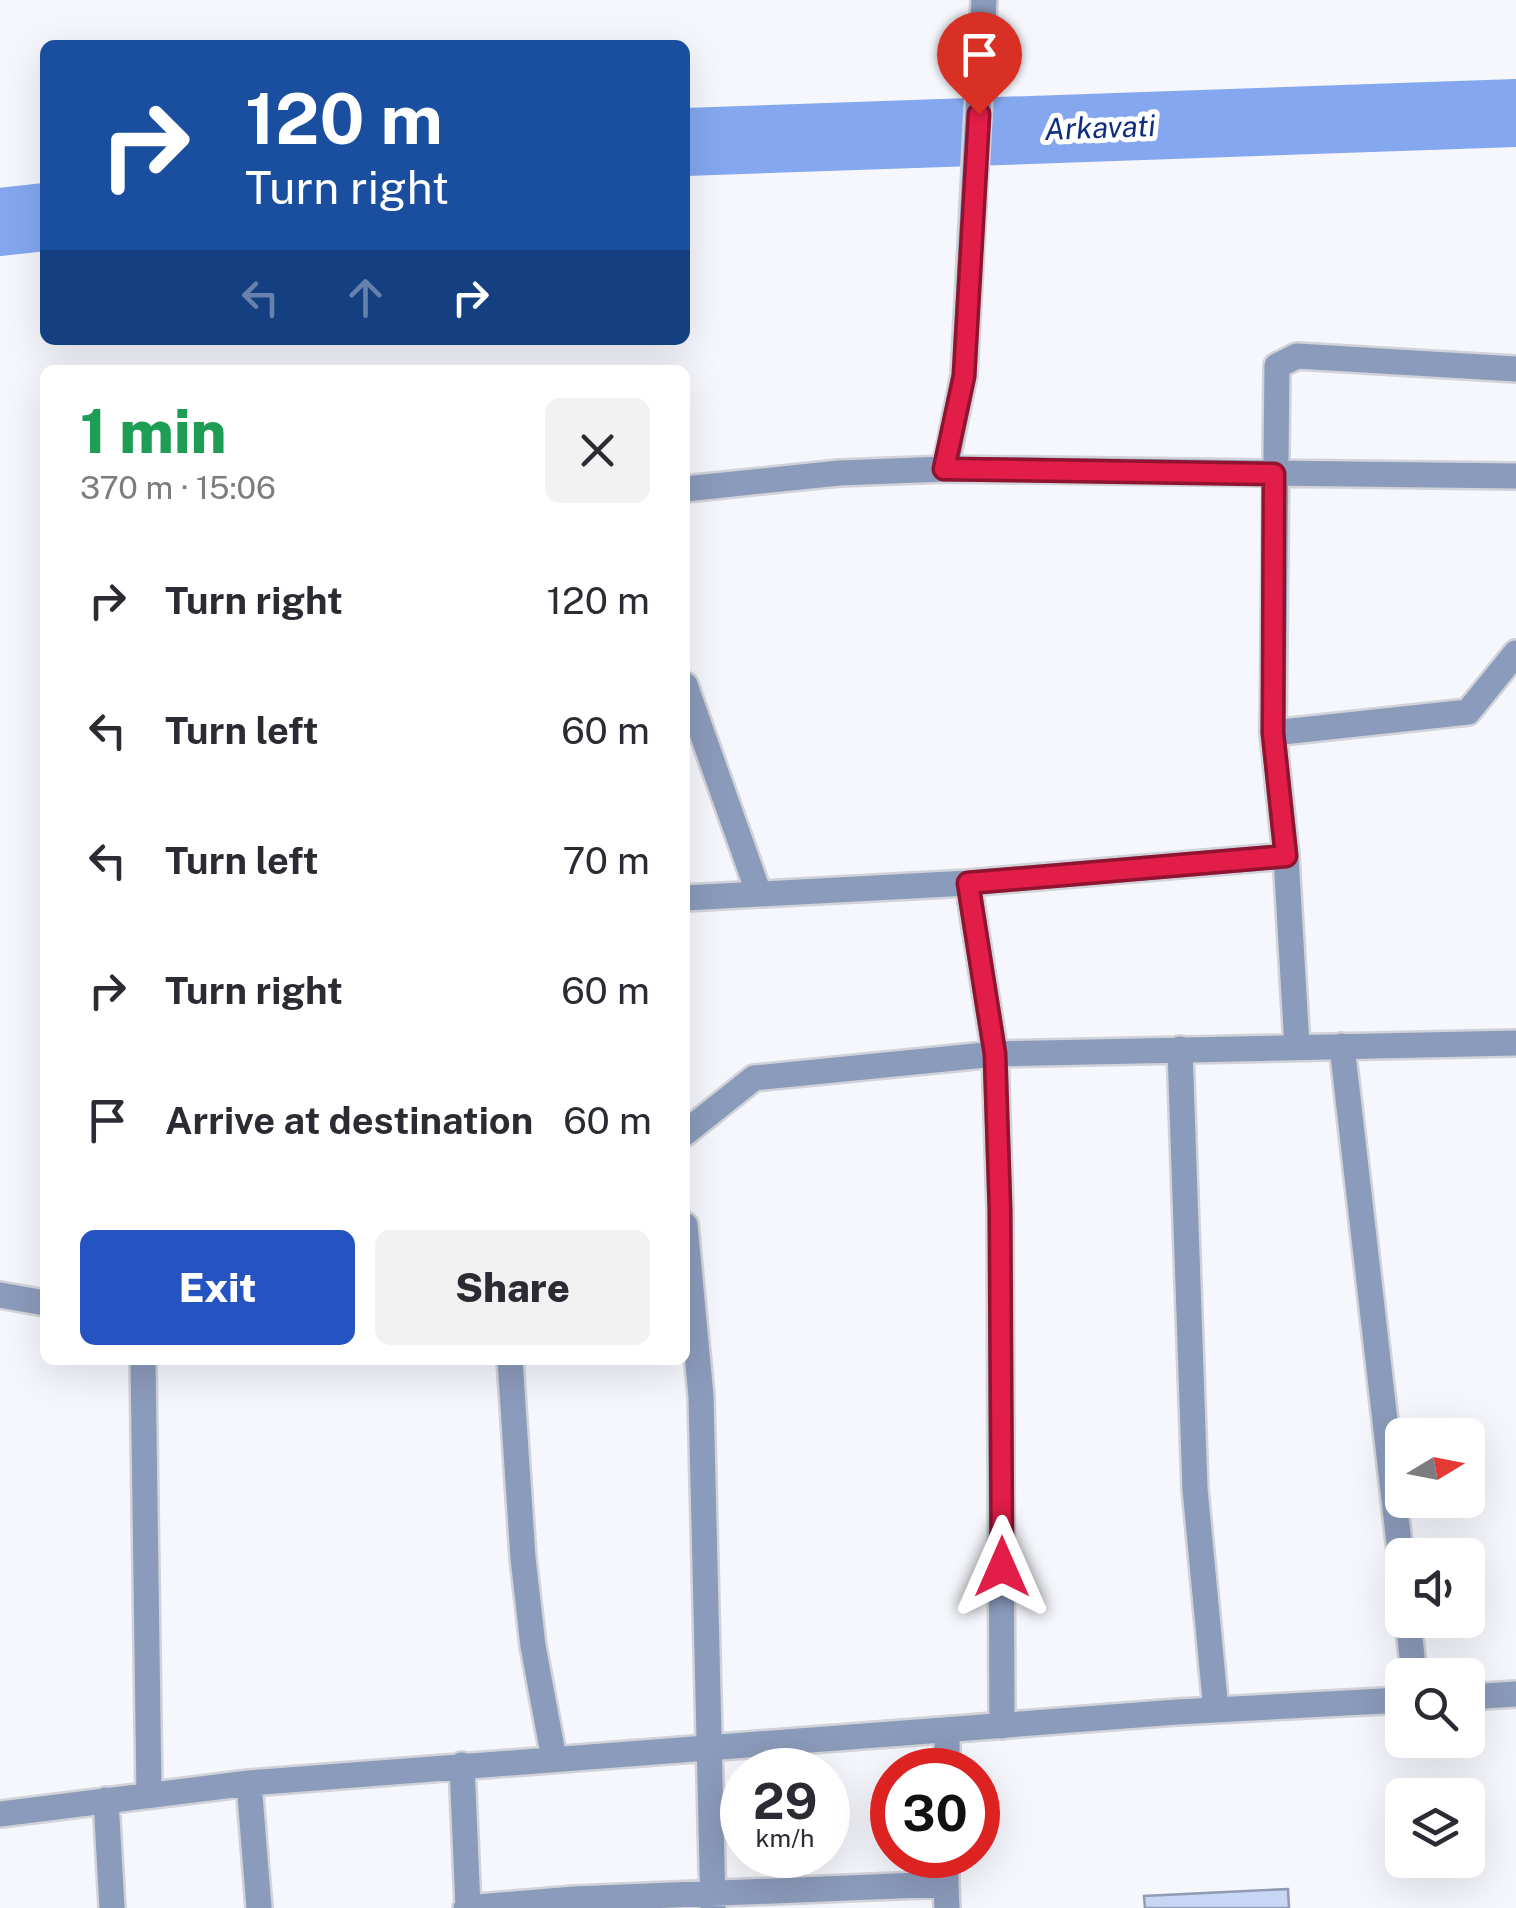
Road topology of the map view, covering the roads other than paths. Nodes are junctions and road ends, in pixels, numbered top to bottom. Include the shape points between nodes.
1 (984, 0) edge
2 (1516, 369) edge
3 (944, 469) junction
4 (1274, 474) junction
5 (1516, 476) edge
6 (690, 487) edge
7 (1516, 653) edge
8 (690, 699) edge
9 (1273, 733) junction
10 (1286, 856) junction
11 (968, 883) junction
12 (759, 894) junction
13 (690, 898) edge
14 (1516, 1043) edge
15 (1342, 1046) junction
16 (1298, 1047) junction
17 (1180, 1049) junction
18 (995, 1054) junction
19 (690, 1129) edge
20 (690, 1278) edge
21 (0, 1295) edge
22 (40, 1302) edge
23 (143, 1365) edge
24 (510, 1365) edge
25 (1398, 1538) edge
26 (1516, 1694) edge
27 (1485, 1695) edge
28 (1385, 1701) edge
29 (1216, 1710) junction
30 (1002, 1726) junction
31 (947, 1731) junction
32 (707, 1748) junction
33 (947, 1748) edge
34 (554, 1759) junction
35 (462, 1766) junction
36 (250, 1782) junction
37 (148, 1794) junction
38 (106, 1800) junction
39 (0, 1814) edge
40 (946, 1896) edge
41 (713, 1900) edge
42 (574, 1903) edge
43 (112, 1908) edge
44 (259, 1908) edge
45 (468, 1908) edge

1 - 3 street via 964,376
2 - 4 street via 1297,356 1277,366
3 - 4 street
3 - 6 street
4 - 5 street
4 - 9 street
7 - 9 street via 1468,712
8 - 12 street
9 - 10 street
10 - 11 street
10 - 16 street
11 - 12 street
11 - 18 street
12 - 13 street
14 - 15 street
15 - 16 street
15 - 25 street
16 - 17 street
17 - 18 street
17 - 29 street via 1195,1489
18 - 19 street via 754,1078
18 - 30 street
20 - 32 street via 701,1396
21 - 22 street
23 - 37 street
24 - 34 street via 523,1558
26 - 27 street
28 - 29 street
29 - 30 street
30 - 31 street
31 - 32 street
31 - 33 street
32 - 34 street
32 - 41 street
34 - 35 street
35 - 36 street
35 - 45 street
36 - 37 street
36 - 44 street
37 - 38 street
38 - 39 street
38 - 43 street
40 - 41 street
41 - 42 street
42 - 45 street

